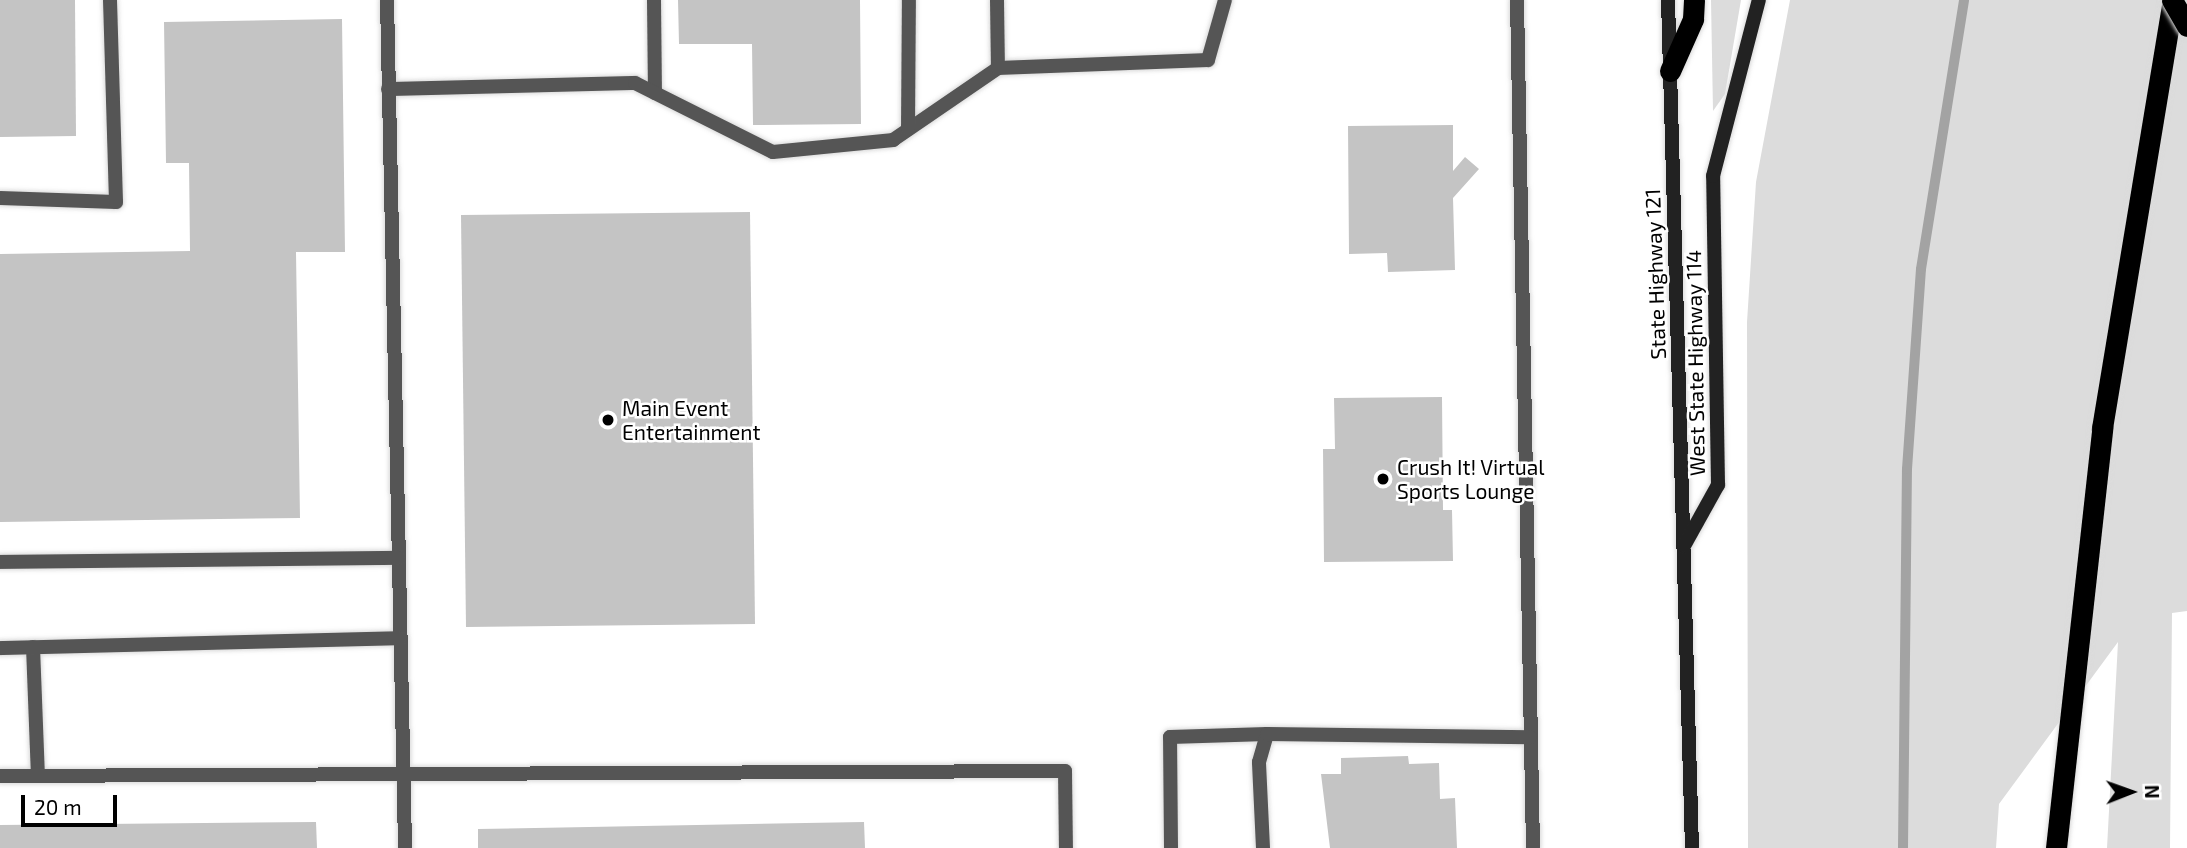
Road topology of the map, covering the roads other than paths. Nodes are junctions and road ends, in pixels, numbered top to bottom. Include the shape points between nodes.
1 (110, 0) edge
2 (387, 0) edge
3 (654, 0) edge
4 (909, 0) edge
5 (997, 0) edge
6 (1225, 0) edge
7 (1517, 0) edge
8 (1668, 0) edge
9 (1694, 0) edge
10 (1759, 0) edge
11 (2173, 0) edge
12 (2187, 26) edge
13 (998, 68) junction
14 (1670, 71) junction
15 (388, 89) junction
16 (654, 93) junction
17 (908, 129) junction
18 (0, 198) edge
19 (1684, 546) junction
20 (399, 558) junction
21 (0, 562) edge
22 (400, 638) junction
23 (33, 647) junction
24 (0, 648) edge
25 (1267, 734) junction
26 (1530, 737) junction
27 (404, 773) junction
28 (38, 775) junction
29 (0, 776) edge
30 (405, 848) edge
31 (1066, 848) edge
32 (1171, 848) edge
33 (1263, 848) edge
34 (1533, 848) edge
35 (1692, 848) edge
36 (2056, 848) edge

1 - 18 lane via 116,202
2 - 15 lane
3 - 16 lane
4 - 17 lane
5 - 13 lane
6 - 13 lane via 1208,60
7 - 26 lane
8 - 14 main road, State Highway 121
9 - 14 highway via 1693,19
10 - 19 main road, West State Highway 114 via 1713,176 1718,485
11 - 12 highway, bridge
11 - 36 highway via 2102,428
13 - 17 lane
14 - 19 main road, State Highway 121
15 - 16 lane via 635,83
15 - 20 lane
16 - 17 lane via 773,152 893,140
19 - 35 main road
20 - 21 lane
20 - 22 lane
22 - 23 lane
22 - 27 lane
23 - 24 lane
23 - 28 lane
25 - 26 lane
25 - 32 lane via 1170,737
25 - 33 lane via 1259,762
26 - 34 lane
27 - 28 lane
27 - 30 lane
27 - 31 lane via 1065,771
28 - 29 lane

